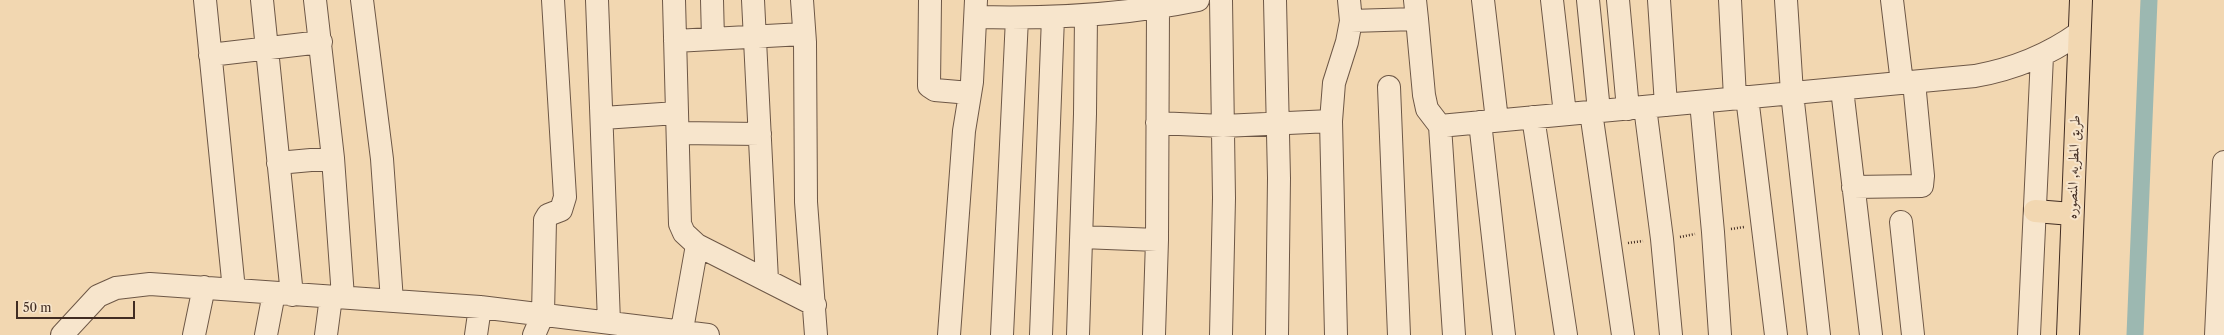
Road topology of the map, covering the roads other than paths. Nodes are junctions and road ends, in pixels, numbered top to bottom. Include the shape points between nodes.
1 (205, 0) edge
2 (262, 0) edge
3 (315, 0) edge
4 (362, 0) edge
5 (553, 0) edge
6 (597, 0) edge
7 (674, 0) edge
8 (712, 0) edge
9 (753, 0) edge
10 (802, 0) edge
11 (930, 0) edge
12 (1198, 0) edge
13 (1221, 0) edge
14 (1275, 0) edge
15 (1483, 0) edge
16 (1552, 0) edge
17 (1588, 0) edge
18 (1618, 0) edge
19 (1659, 0) edge
20 (1730, 0) edge
21 (1786, 0) edge
22 (1892, 0) edge
23 (2081, 0) edge
24 (976, 8) edge
25 (1158, 8) junction
26 (1416, 9) edge
27 (1350, 10) edge
28 (1086, 15) junction
29 (1018, 18) junction
30 (1053, 18) junction
31 (2079, 33) junction
32 (803, 34) junction
33 (756, 36) junction
34 (713, 39) junction
35 (675, 41) junction
36 (321, 42) junction
37 (267, 48) junction
38 (210, 55) junction
39 (2042, 56) junction
40 (1908, 82) junction
41 (1389, 87) dead end
42 (1842, 89) junction
43 (970, 93) junction
44 (1792, 93) junction
45 (1741, 98) junction
46 (1701, 102) junction
47 (1646, 107) junction
48 (1595, 111) junction
49 (1565, 114) junction
50 (1533, 117) junction
51 (603, 118) junction
52 (1489, 121) junction
53 (1331, 122) junction
54 (678, 123) junction
55 (1157, 123) junction
56 (1278, 125) junction
57 (1223, 126) junction
58 (1440, 126) junction
59 (760, 134) junction
60 (333, 158) junction
61 (2224, 162) edge
62 (278, 163) junction
63 (1853, 187) junction
64 (2035, 211) junction
65 (2072, 214) junction
66 (1901, 222) dead end
67 (1082, 237) junction
68 (1157, 240) junction
69 (697, 245) junction
70 (767, 280) junction
71 (204, 287) junction
72 (234, 290) junction
73 (283, 294) junction
74 (337, 297) junction
75 (392, 301) junction
76 (815, 305) junction
77 (480, 307) junction
78 (543, 314) junction
79 (609, 322) junction
80 (584, 327) edge
81 (632, 330) edge
82 (682, 333) edge
83 (62, 335) edge
84 (194, 335) edge
85 (266, 335) edge
86 (326, 335) edge
87 (476, 335) edge
88 (534, 335) edge
89 (708, 335) edge
90 (816, 335) edge
91 (949, 335) edge
92 (1002, 335) edge
93 (1041, 335) edge
94 (1078, 335) edge
95 (1154, 335) edge
96 (1221, 335) edge
97 (1277, 335) edge
98 (1336, 335) edge
99 (1399, 335) edge
100 (1454, 335) edge
101 (1504, 335) edge
102 (1566, 335) edge
103 (1623, 335) edge
104 (1671, 335) edge
105 (1720, 335) edge
106 (1776, 335) edge
107 (1819, 335) edge
108 (1871, 335) edge
109 (1913, 335) edge
110 (2029, 335) edge
111 (2068, 335) edge
112 (2216, 335) edge

1 - 38 street
2 - 37 street
3 - 36 street
4 - 75 street via 382,159
5 - 78 street via 565,197 561,210 545,220
6 - 51 street
7 - 35 street
8 - 34 street
9 - 33 street
10 - 32 street
11 - 43 street via 930,86 935,90
12 - 25 street
13 - 57 street
14 - 56 street
15 - 52 street
16 - 49 street
17 - 48 street
18 - 47 street
19 - 47 street
20 - 45 street
21 - 44 street
22 - 40 street
23 - 31 main road, طريق المطريه, المنصوره
24 - 29 street
24 - 43 street
25 - 28 street
25 - 55 street
26 - 27 street
26 - 58 street via 1424,95 1427,109
27 - 53 street via 1345,48 1334,83
28 - 30 street
28 - 67 street
29 - 30 street
29 - 92 street
30 - 93 street
31 - 39 street
31 - 65 main road, طريق المطريه, المنصوره
32 - 33 street
32 - 76 street via 806,202
33 - 34 street
33 - 59 street
34 - 35 street
35 - 54 street
36 - 37 street
36 - 60 street
37 - 38 street
37 - 62 street
38 - 72 street
39 - 40 street via 2000,72
39 - 64 street
40 - 42 street
40 - 63 street via 1923,176 1922,186
41 - 99 street
42 - 44 street
42 - 63 street
43 - 91 street via 964,131
44 - 45 street
44 - 107 street
45 - 46 street
45 - 106 street via 1763,224
46 - 47 street
46 - 105 street
47 - 48 street
47 - 104 street
48 - 49 street
48 - 103 street
49 - 50 street
50 - 52 street
50 - 102 street
51 - 54 street
51 - 79 street
52 - 58 street
52 - 101 street
53 - 56 street
53 - 98 street
54 - 59 street
54 - 69 street via 680,224 684,233
55 - 57 street
55 - 68 street
56 - 57 street
56 - 97 street
57 - 96 street
58 - 100 street
59 - 70 street
60 - 62 street
60 - 74 street
61 - 112 street
62 - 73 street
63 - 108 street
64 - 65 main road
64 - 110 street
65 - 111 main road, طريق المطريه, المنصوره
66 - 109 street
67 - 68 street
67 - 94 street
68 - 95 street
69 - 70 street
69 - 82 street
70 - 76 street
71 - 72 street
71 - 83 street via 150,284 116,288 98,296
71 - 84 street
72 - 73 street
73 - 74 street
73 - 85 street
74 - 75 street
74 - 86 street
75 - 77 street
76 - 90 street
77 - 78 street
77 - 87 street
78 - 80 street
78 - 88 street
79 - 80 street
79 - 81 street
81 - 82 street
82 - 89 street

